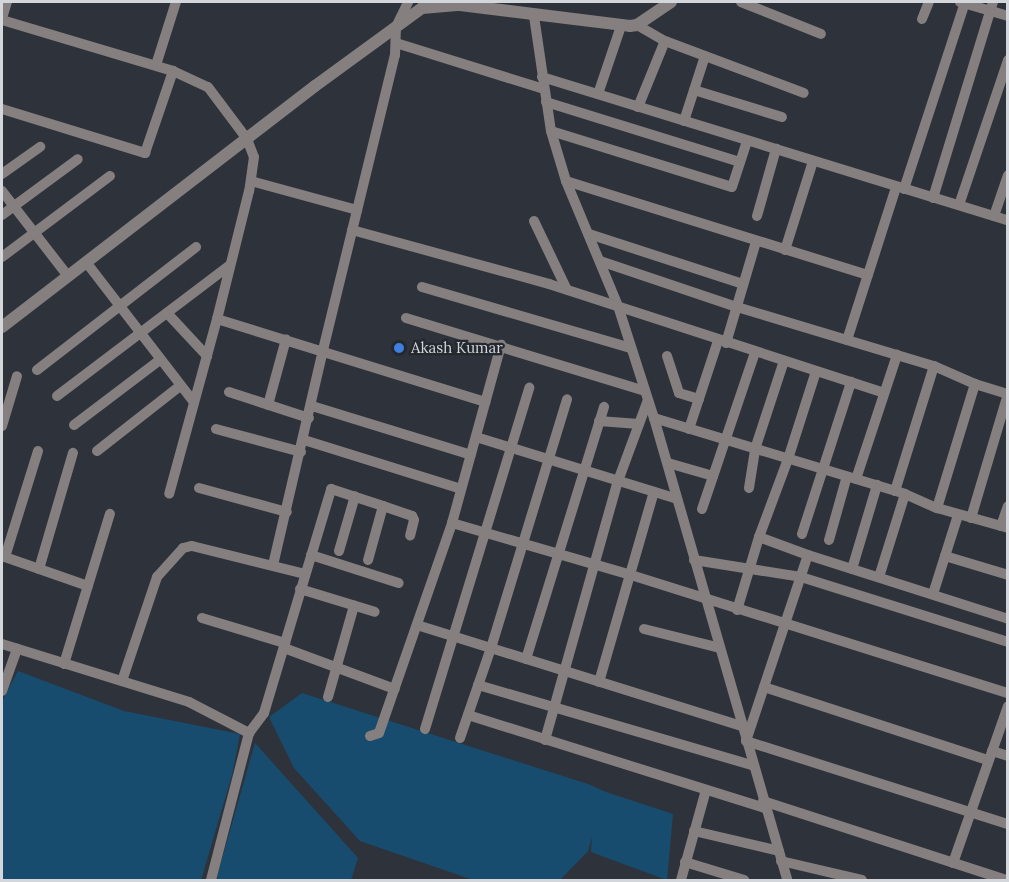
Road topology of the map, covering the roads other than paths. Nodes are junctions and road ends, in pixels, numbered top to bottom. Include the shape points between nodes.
1 (7, 2) edge
2 (176, 2) edge
3 (408, 2) edge
4 (671, 2) edge
5 (741, 2) edge
6 (929, 2) edge
7 (963, 2) edge
8 (992, 6) edge
9 (534, 16) junction
10 (1008, 16) edge
11 (2, 19) edge
12 (922, 20) dead end
13 (637, 25) junction
14 (621, 26) junction
15 (396, 27) junction
16 (821, 34) dead end
17 (665, 41) junction
18 (396, 42) junction
19 (705, 56) junction
20 (1008, 60) edge
21 (156, 65) junction
22 (173, 71) junction
23 (542, 77) junction
24 (544, 89) junction
25 (694, 90) junction
26 (804, 93) dead end
27 (598, 94) junction
28 (546, 102) junction
29 (638, 107) junction
30 (2, 110) edge
31 (783, 117) dead end
32 (684, 121) junction
33 (551, 131) junction
34 (247, 139) junction
35 (747, 141) junction
36 (40, 147) dead end
37 (776, 149) junction
38 (78, 159) dead end
39 (813, 161) junction
40 (740, 162) junction
41 (2, 174) edge
42 (1008, 175) edge
43 (110, 176) dead end
44 (251, 180) junction
45 (566, 182) junction
46 (900, 188) junction
47 (2, 191) edge
48 (933, 198) junction
49 (959, 206) junction
50 (13, 207) junction
51 (357, 210) junction
52 (2, 215) edge
53 (758, 216) dead end
54 (994, 216) junction
55 (1008, 220) edge
56 (534, 221) dead end
57 (352, 230) junction
58 (34, 232) junction
59 (589, 234) junction
60 (756, 242) junction
61 (196, 247) dead end
62 (785, 250) junction
63 (2, 257) edge
64 (600, 261) junction
65 (86, 262) junction
66 (230, 264) junction
67 (868, 275) junction
68 (68, 276) junction
69 (743, 284) junction
70 (422, 287) dead end
71 (567, 290) junction
72 (618, 306) junction
73 (737, 306) junction
74 (121, 307) junction
75 (167, 313) junction
76 (406, 318) dead end
77 (217, 319) junction
78 (2, 327) edge
79 (141, 333) junction
80 (286, 339) junction
81 (847, 340) junction
82 (722, 342) junction
83 (501, 345) junction
84 (630, 348) junction
85 (322, 350) junction
86 (755, 352) junction
87 (897, 355) junction
88 (207, 356) junction
89 (668, 356) dead end
90 (160, 360) junction
91 (784, 361) junction
92 (934, 366) junction
93 (37, 370) dead end
94 (816, 371) junction
95 (17, 376) dead end
96 (851, 382) junction
97 (975, 384) junction
98 (180, 386) junction
99 (529, 388) dead end
100 (229, 392) dead end
101 (884, 393) junction
102 (1008, 394) edge
103 (646, 395) junction
104 (57, 396) dead end
105 (567, 399) dead end
106 (699, 399) junction
107 (194, 402) junction
108 (485, 402) junction
109 (268, 405) junction
110 (312, 405) junction
111 (604, 407) dead end
112 (309, 418) junction
113 (654, 418) junction
114 (599, 421) junction
115 (639, 424) junction
116 (74, 425) dead end
117 (2, 426) edge
118 (216, 429) dead end
119 (688, 429) junction
120 (476, 437) junction
121 (724, 439) junction
122 (304, 440) junction
123 (510, 447) junction
124 (755, 448) junction
125 (97, 451) dead end
126 (38, 452) dead end
127 (301, 452) junction
128 (73, 453) dead end
129 (471, 456) junction
130 (788, 459) junction
131 (549, 460) junction
132 (668, 463) junction
133 (823, 469) junction
134 (583, 470) junction
135 (712, 476) junction
136 (852, 478) junction
137 (618, 481) junction
138 (877, 485) junction
139 (200, 488) dead end
140 (749, 488) dead end
141 (461, 489) junction
142 (654, 492) junction
143 (900, 492) junction
144 (169, 494) dead end
145 (355, 496) junction
146 (677, 500) junction
147 (383, 506) junction
148 (1008, 506) edge
149 (937, 508) junction
150 (702, 509) dead end
151 (287, 512) junction
152 (110, 514) dead end
153 (958, 514) junction
154 (971, 518) junction
155 (452, 523) junction
156 (1004, 527) edge
157 (485, 533) junction
158 (802, 534) dead end
159 (410, 536) dead end
160 (759, 537) junction
161 (829, 540) dead end
162 (523, 544) junction
163 (339, 551) dead end
164 (558, 554) junction
165 (311, 555) junction
166 (808, 555) junction
167 (945, 556) junction
168 (3, 557) edge
169 (368, 560) dead end
170 (693, 560) junction
171 (273, 565) junction
172 (595, 565) junction
173 (852, 568) junction
174 (39, 569) junction
175 (749, 570) junction
176 (305, 574) junction
177 (631, 575) junction
178 (1008, 575) edge
179 (801, 577) junction
180 (879, 577) junction
181 (399, 583) dead end
182 (88, 586) junction
183 (300, 589) junction
184 (933, 594) junction
185 (705, 600) junction
186 (354, 606) junction
187 (737, 610) junction
188 (375, 612) dead end
189 (202, 618) dead end
190 (1008, 619) edge
191 (417, 625) junction
192 (786, 625) junction
193 (644, 629) dead end
194 (452, 636) junction
195 (1008, 642) edge
196 (2, 644) edge
197 (284, 646) junction
198 (491, 648) junction
199 (720, 648) junction
200 (17, 650) junction
201 (526, 659) junction
202 (64, 664) junction
203 (336, 667) junction
204 (563, 671) junction
205 (122, 681) junction
206 (599, 682) junction
207 (478, 685) junction
208 (764, 687) junction
209 (395, 689) junction
210 (2, 691) edge
211 (1008, 693) edge
212 (328, 697) dead end
213 (1008, 706) edge
214 (554, 708) junction
215 (468, 716) junction
216 (741, 726) junction
217 (251, 729) junction
218 (425, 729) dead end
219 (370, 736) dead end
220 (460, 738) dead end
221 (545, 740) junction
222 (746, 741) junction
223 (990, 755) junction
224 (1008, 756) edge
225 (752, 765) junction
226 (706, 790) junction
227 (764, 805) junction
228 (971, 812) junction
229 (1008, 824) edge
230 (694, 831) junction
231 (780, 856) junction
232 (686, 862) junction
233 (953, 863) junction
234 (211, 880) edge
235 (681, 880) edge
236 (744, 880) edge
237 (787, 880) edge
238 (862, 880) edge
239 (1006, 880) edge

1 - 11 street
2 - 21 street
3 - 15 street
4 - 13 street
5 - 16 street
6 - 12 street
7 - 8 street
7 - 46 street
8 - 10 street
8 - 48 street
9 - 14 street
9 - 15 street via 437,5 422,8
9 - 23 street
11 - 21 street
13 - 14 street
13 - 17 street
14 - 27 street
15 - 18 street
15 - 34 street
17 - 19 street
17 - 29 street
18 - 24 street
18 - 51 street
19 - 25 street
19 - 26 street
20 - 49 street
21 - 22 street
22 - 30 street via 145,153
22 - 34 street via 208,87
23 - 24 street
23 - 27 street
24 - 28 street
25 - 31 street
25 - 32 street
27 - 29 street
28 - 33 street
28 - 40 street
29 - 32 street
32 - 35 street
33 - 40 street via 732,187
33 - 45 street
34 - 44 street via 254,157
34 - 65 street
35 - 37 street
35 - 40 street
36 - 41 street
37 - 39 street
37 - 53 street
38 - 50 street
39 - 46 street
39 - 62 street
42 - 54 street
43 - 58 street
44 - 51 street
44 - 66 street
45 - 59 street
45 - 60 street
46 - 48 street
46 - 67 street
47 - 50 street
48 - 49 street
49 - 54 street
50 - 52 street
50 - 58 street
51 - 57 street
54 - 55 street
56 - 71 street
57 - 71 street
57 - 85 street
58 - 63 street
58 - 68 street
59 - 64 street
59 - 69 street
60 - 62 street
60 - 69 street
61 - 74 street
62 - 67 street
64 - 72 street
64 - 73 street
65 - 68 street
65 - 74 street
66 - 75 street
66 - 77 street
67 - 81 street
68 - 78 street
69 - 73 street
70 - 84 street
71 - 72 street
72 - 82 street
72 - 84 street
73 - 81 street
73 - 82 street
74 - 79 street
74 - 93 street
75 - 79 street
75 - 88 street
76 - 83 street
77 - 80 street
77 - 88 street
79 - 90 street
79 - 104 street
80 - 85 street
80 - 109 street
81 - 87 street
82 - 86 street
82 - 106 street
83 - 103 street
83 - 108 street
84 - 103 street
85 - 108 street
85 - 110 street
86 - 91 street
86 - 121 street
87 - 92 street
87 - 101 street
88 - 107 street
89 - 106 street via 679,393
90 - 98 street
90 - 116 street
91 - 94 street
91 - 124 street
92 - 97 street
92 - 143 street
94 - 96 street
94 - 130 street
95 - 117 street
96 - 101 street
96 - 133 street
97 - 102 street
97 - 149 street
98 - 107 street
98 - 125 street
99 - 123 street
100 - 109 street
101 - 136 street
102 - 154 street
103 - 113 street
103 - 115 street
105 - 131 street
106 - 119 street
107 - 144 street
108 - 120 street
109 - 112 street
110 - 112 street
110 - 129 street
111 - 114 street
112 - 122 street
113 - 119 street
113 - 132 street
114 - 115 street
114 - 134 street
115 - 137 street
118 - 127 street
119 - 121 street
120 - 123 street
120 - 129 street
121 - 124 street
121 - 135 street
122 - 127 street
122 - 141 street
123 - 131 street
123 - 157 street
124 - 130 street
124 - 140 street
126 - 168 street
127 - 151 street
128 - 174 street
129 - 141 street
130 - 133 street
130 - 160 street
131 - 134 street
131 - 162 street
132 - 135 street
132 - 146 street
133 - 136 street
133 - 158 street
134 - 137 street
134 - 164 street
135 - 150 street
136 - 138 street
136 - 161 street
137 - 142 street
137 - 172 street
138 - 143 street
138 - 173 street
139 - 151 street
141 - 155 street
142 - 146 street
142 - 177 street
143 - 149 street
143 - 180 street
145 - 147 street
145 - 163 street
145 - 165 street via 330,490
146 - 170 street
147 - 159 street via 412,516
147 - 169 street
148 - 156 street
149 - 153 street
151 - 171 street
152 - 182 street
153 - 154 street
153 - 167 street
154 - 156 street
155 - 157 street
155 - 191 street
157 - 162 street
157 - 194 street
160 - 166 street
160 - 175 street
162 - 164 street
162 - 198 street
164 - 172 street
164 - 201 street
165 - 176 street
165 - 181 street
166 - 173 street
166 - 179 street
167 - 178 street
167 - 184 street
168 - 174 street
170 - 175 street
170 - 185 street
171 - 176 street
171 - 205 street via 192,546 178,552 157,577
172 - 177 street
172 - 204 street
173 - 180 street
174 - 182 street
175 - 179 street
175 - 187 street
176 - 183 street
177 - 185 street
177 - 206 street
179 - 192 street
179 - 195 street
180 - 184 street
182 - 202 street
183 - 186 street
183 - 197 street
184 - 190 street
185 - 187 street
185 - 199 street
186 - 188 street
186 - 203 street
187 - 192 street
189 - 197 street
191 - 194 street
191 - 209 street
192 - 208 street
192 - 211 street
193 - 199 street
194 - 198 street
194 - 218 street
196 - 200 street
197 - 203 street
197 - 217 street via 264,713
198 - 201 street
198 - 207 street
199 - 216 street
200 - 202 street
200 - 210 street
201 - 204 street
202 - 205 street
203 - 209 street
203 - 212 street
204 - 206 street
204 - 214 street
205 - 217 street via 189,702
206 - 216 street
207 - 214 street
207 - 215 street
208 - 222 street
208 - 223 street
209 - 219 street via 379,733
213 - 223 street
214 - 221 street
214 - 225 street
215 - 220 street
215 - 221 street
216 - 222 street
217 - 234 street
221 - 226 street
222 - 225 street
222 - 228 street
223 - 224 street
223 - 228 street
225 - 227 street
226 - 227 street
226 - 230 street
227 - 231 street
227 - 233 street
228 - 229 street
228 - 233 street
230 - 231 street
230 - 232 street
231 - 237 street
231 - 238 street
232 - 235 street
232 - 236 street
233 - 239 street

